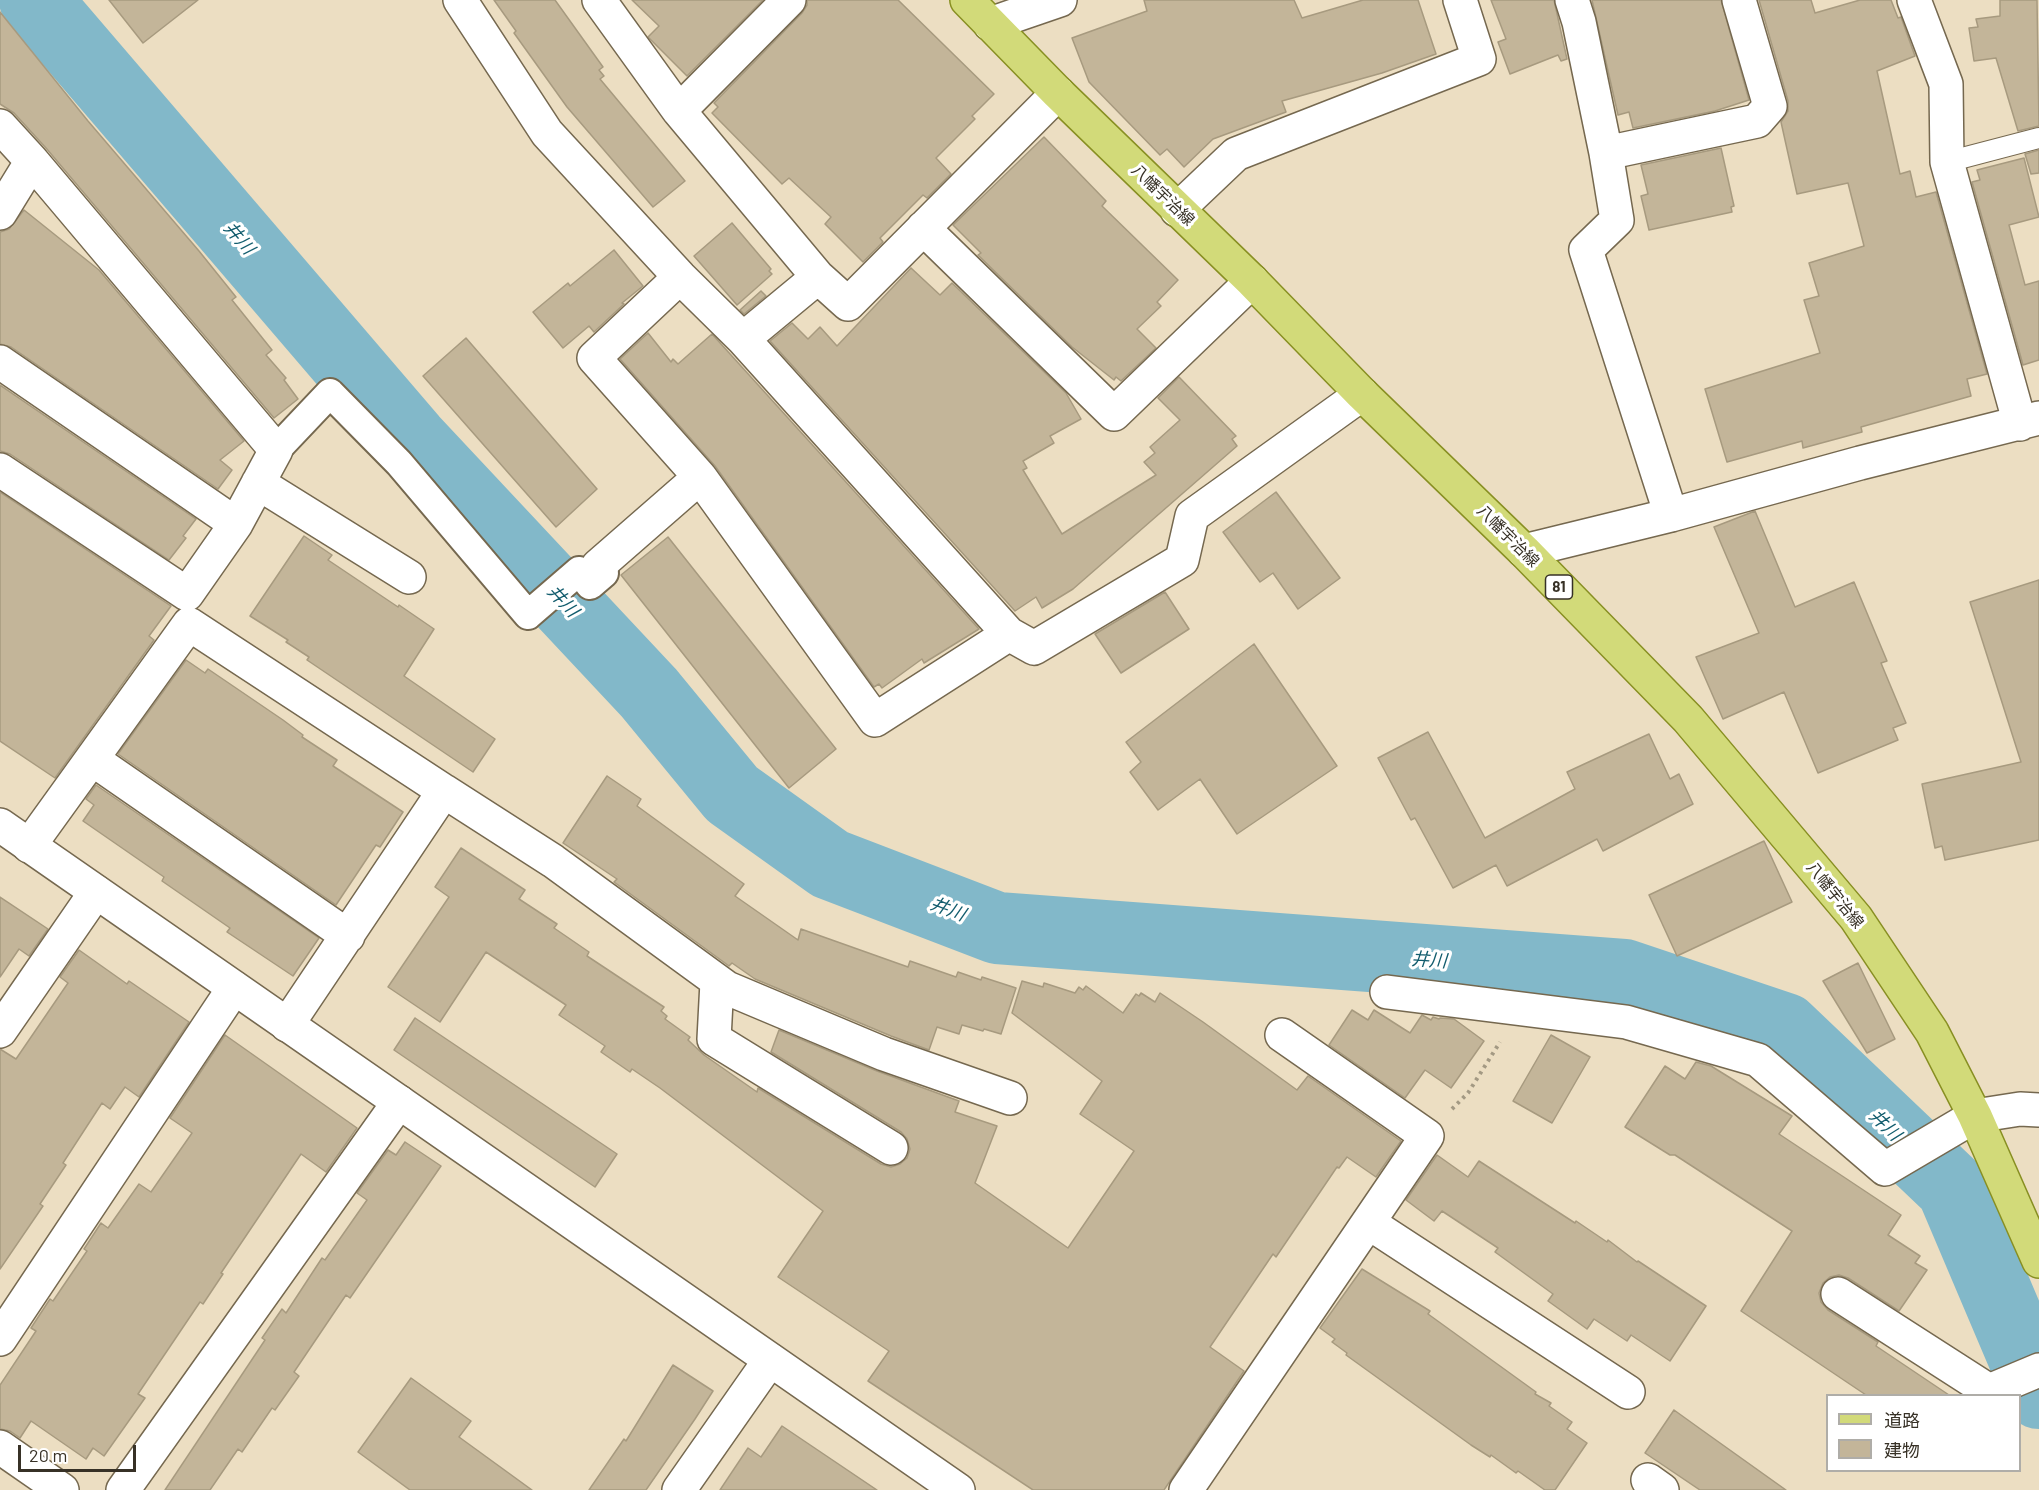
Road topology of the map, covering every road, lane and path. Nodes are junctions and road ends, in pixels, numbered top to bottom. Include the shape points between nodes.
1 (460, 0) edge
2 (599, 0) edge
3 (789, 0) edge
4 (967, 0) edge
5 (1060, 0) edge
6 (1460, 0) edge
7 (1572, 0) edge
8 (1739, 0) edge
9 (1914, 0) edge
10 (990, 24) junction
11 (1058, 93) junction
12 (679, 111) junction
13 (0, 126) edge
14 (2039, 138) edge
15 (1606, 153) junction
16 (32, 162) junction
17 (1947, 162) junction
18 (1178, 210) junction
19 (0, 213) edge
20 (923, 228) junction
21 (818, 277) junction
22 (680, 278) junction
23 (1252, 281) junction
24 (742, 339) junction
25 (0, 362) edge
26 (1362, 394) junction
27 (2029, 421) edge
28 (276, 450) junction
29 (0, 470) edge
30 (700, 477) junction
31 (258, 483) junction
32 (1671, 515) junction
33 (236, 524) junction
34 (1524, 551) junction
35 (588, 568) joint
36 (409, 577) dead end
37 (188, 609) junction
38 (1009, 634) junction
39 (92, 759) junction
40 (444, 791) junction
41 (0, 825) edge
42 (29, 846) junction
43 (96, 892) junction
44 (348, 936) junction
45 (717, 982) junction
46 (234, 988) junction
47 (1388, 992) dead end
48 (1521, 1008) junction
49 (287, 1025) junction
50 (0, 1030) edge
51 (1282, 1035) dead end
52 (1010, 1098) dead end
53 (399, 1102) junction
54 (2039, 1110) edge
55 (1975, 1116) junction
56 (1427, 1136) junction
57 (891, 1148) dead end
58 (1369, 1222) junction
59 (2039, 1261) edge
60 (1838, 1294) dead end
61 (0, 1339) edge
62 (770, 1360) junction
63 (2039, 1370) edge
64 (1628, 1392) dead end
65 (0, 1447) edge
66 (62, 1490) edge
67 (123, 1490) edge
68 (679, 1490) edge
69 (958, 1490) edge
70 (1186, 1490) edge

1 - 22 street via 547,133
2 - 12 street
3 - 12 street
4 - 10 main road, 八幡宇治線 / 81
5 - 10 street
6 - 18 street via 1479,59 1236,154
7 - 15 street
8 - 15 street via 1770,106 1757,121
9 - 17 street via 1946,84
10 - 11 main road, 八幡宇治線 / 81
11 - 18 main road, 八幡宇治線 / 81
11 - 20 street
12 - 21 street
13 - 16 street
14 - 17 lane
15 - 32 street via 1617,220 1586,250
16 - 19 street
16 - 28 street
17 - 27 street
18 - 23 main road, 八幡宇治線 / 81
20 - 21 street via 848,304
20 - 23 street via 1114,414
21 - 24 street
22 - 24 street
22 - 30 street via 594,358
23 - 26 main road, 八幡宇治線 / 81
24 - 38 street
25 - 33 street
26 - 34 main road, 八幡宇治線 / 81
26 - 38 street via 1192,516 1182,560 1034,648
27 - 32 street
28 - 31 street
28 - 35 street via 330,393 399,463 528,615
29 - 37 street
30 - 35 street
30 - 38 street via 874,720
31 - 33 street
31 - 36 street
32 - 34 street
33 - 37 street
34 - 55 main road, 八幡宇治線 / 81 via 1688,719 1856,918 1932,1032
37 - 39 street
37 - 40 street
39 - 42 street
39 - 44 street
40 - 44 street
40 - 45 street via 553,861
41 - 42 street
42 - 43 street
43 - 46 street
43 - 50 street
44 - 49 street
45 - 52 street via 884,1054
45 - 57 street via 714,1039
46 - 49 street
46 - 61 street
47 - 48 street
48 - 55 street via 1626,1022 1758,1060 1885,1169
48 - 56 path via 1468,1093
49 - 53 street
51 - 56 street
53 - 62 street
53 - 67 street
54 - 55 street
55 - 59 main road, 八幡宇治線 / 81
56 - 58 street
58 - 64 street
58 - 70 street
60 - 63 street via 1989,1391
62 - 68 street
62 - 69 street
65 - 66 street

